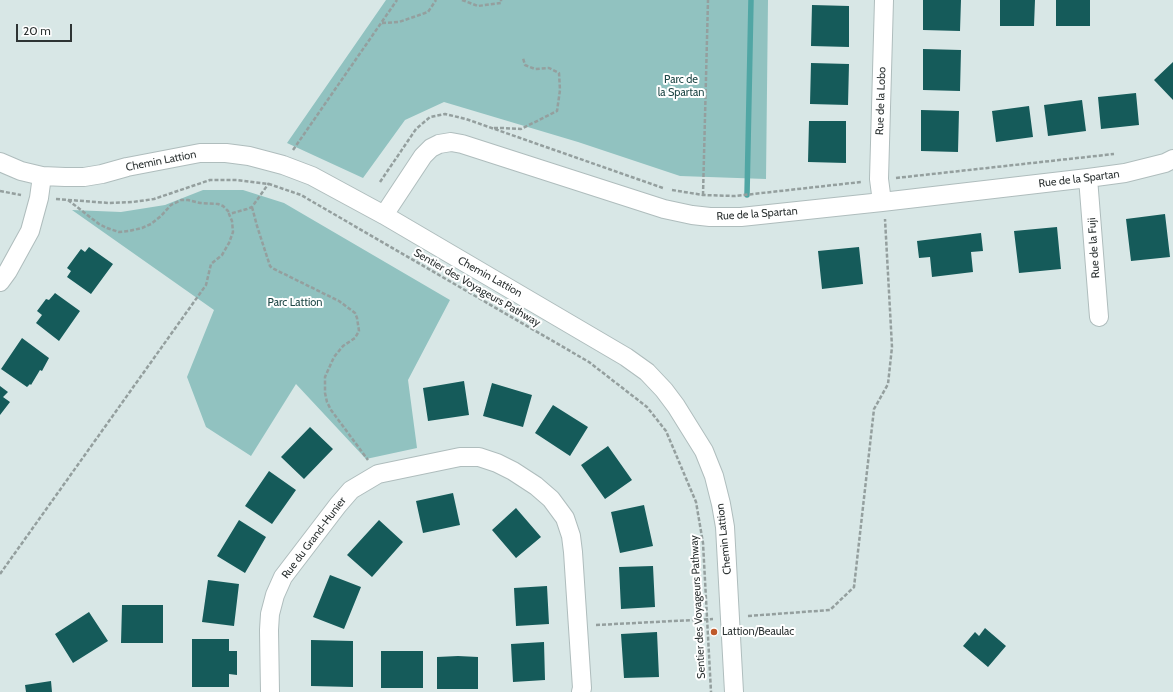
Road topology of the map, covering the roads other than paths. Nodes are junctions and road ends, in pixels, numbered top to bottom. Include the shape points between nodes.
1 (884, 0) edge
2 (1173, 159) edge
3 (0, 162) edge
4 (42, 176) junction
5 (1088, 178) junction
6 (882, 202) junction
7 (384, 215) junction
8 (0, 282) edge
9 (1099, 317) dead end
10 (270, 692) edge
11 (581, 692) edge
12 (734, 692) edge

1 - 6 street, Rue de la Lobo via 879,180
2 - 5 street, Rue de la Spartan via 1125,173
3 - 4 street, Chemin Lattion
4 - 7 street, Chemin Lattion via 84,177 200,153 226,153 249,156 312,176
4 - 8 street via 30,232
5 - 6 street, Rue de la Spartan
5 - 9 street, Rue de la Fuji
6 - 7 street, Rue de la Spartan via 740,217 692,215 664,209 451,142 430,148
7 - 12 street, Chemin Lattion via 604,343 647,372 676,406 704,451 721,504 725,527
10 - 11 street, Rue du Grand-Hunier via 269,630 275,595 283,577 351,490 378,474 460,457 479,457 513,471 536,486 551,499 565,518 571,536

